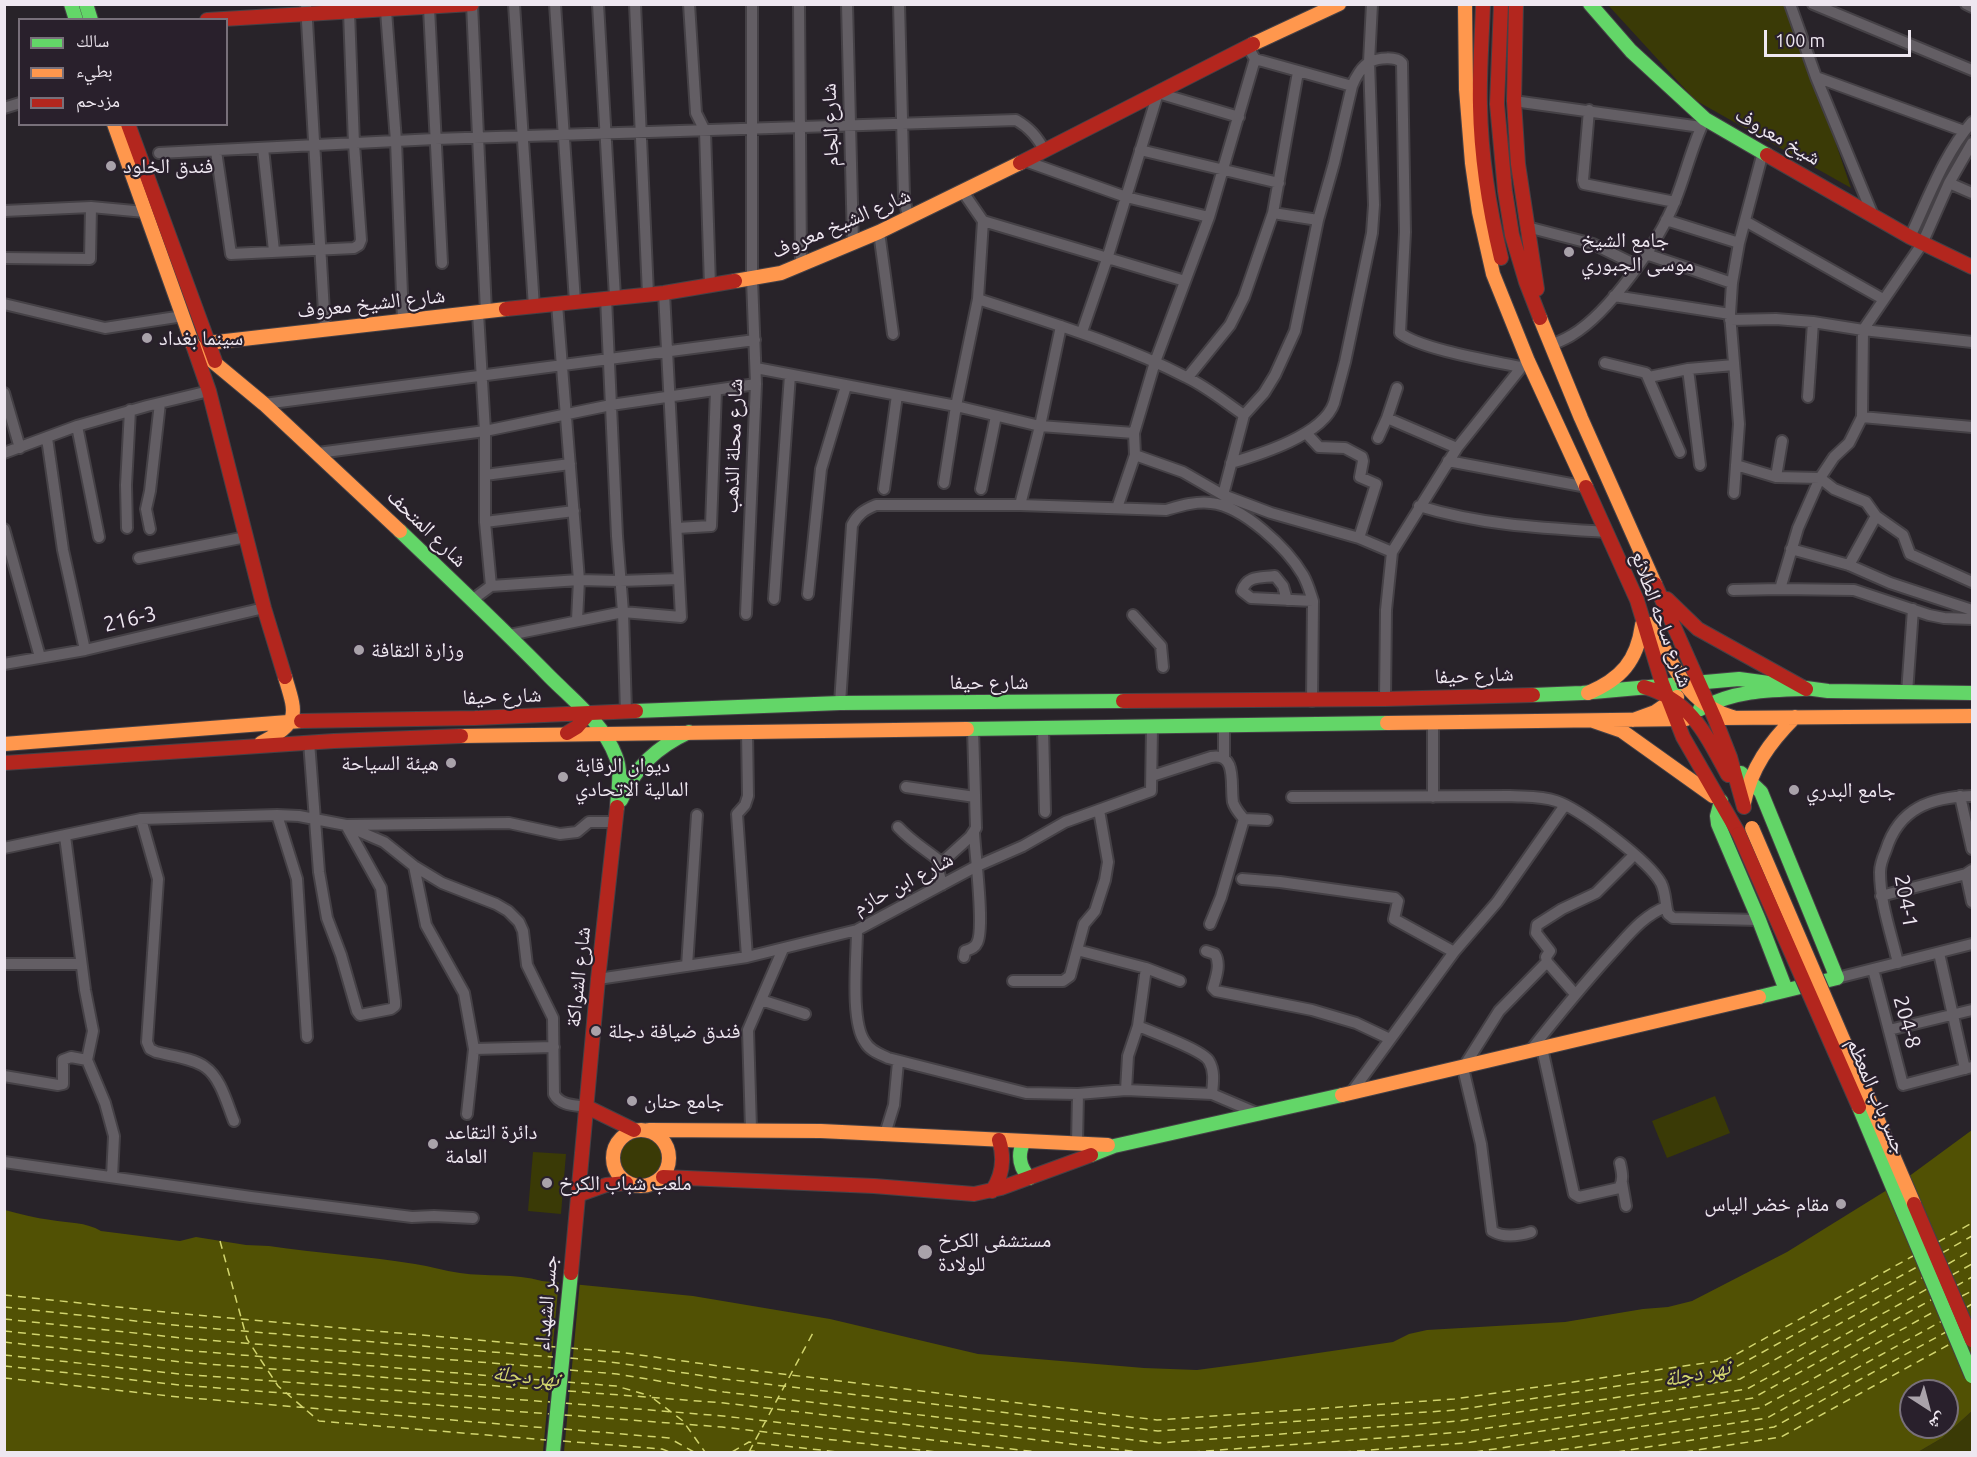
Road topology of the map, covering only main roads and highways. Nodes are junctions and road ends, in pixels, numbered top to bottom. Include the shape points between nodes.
1 (472, 4) edge
2 (1339, 4) edge
3 (1466, 4) edge
4 (1483, 4) edge
5 (1501, 4) edge
6 (1515, 4) edge
7 (1590, 4) edge
8 (306, 9) edge
9 (225, 18) edge
10 (115, 126) edge
11 (129, 126) edge
12 (1972, 267) edge
13 (1549, 339) junction
14 (208, 343) junction
15 (193, 345) junction
16 (1524, 359) junction
17 (215, 361) junction
18 (208, 388) junction
19 (1657, 588) junction
20 (1637, 600) junction
21 (1642, 618) junction
22 (288, 683) junction
23 (1690, 684) junction
24 (1806, 689) junction
25 (1588, 693) junction
26 (1972, 693) edge
27 (1669, 696) junction
28 (1710, 710) junction
29 (619, 712) junction
30 (588, 714) junction
31 (1972, 716) edge
32 (1795, 717) junction
33 (1689, 718) junction
34 (1633, 720) junction
35 (291, 721) junction
36 (315, 721) junction
37 (1593, 721) junction
38 (689, 732) junction
39 (567, 733) junction
40 (609, 733) junction
41 (334, 741) junction
42 (4, 744) edge
43 (256, 745) junction
44 (4, 763) edge
45 (1728, 769) junction
46 (1750, 780) junction
47 (1721, 801) junction
48 (1744, 807) junction
49 (617, 815) junction
50 (1746, 831) junction
51 (1786, 990) junction
52 (587, 1107) junction
53 (633, 1130) junction
54 (649, 1130) junction
55 (999, 1140) junction
56 (1024, 1141) junction
57 (1114, 1146) junction
58 (663, 1176) junction
59 (1029, 1178) junction
60 (626, 1183) junction
61 (992, 1191) junction
62 (578, 1195) junction
63 (574, 1228) joint
64 (1972, 1340) edge
65 (1972, 1376) edge
66 (553, 1452) edge

1 - 8 main road via 386,11
2 - 14 main road, شارع الشيخ معروف via 1252,53 1158,93 879,232 781,273 664,293
3 - 16 main road via 1466,89 1479,212 1493,274
4 - 16 main road via 1482,143 1499,252
5 - 13 main road via 1497,104 1505,191 1512,235
6 - 13 main road via 1518,164
7 - 12 main road, شیخ معروف via 1703,123
8 - 9 main road
10 - 15 main road
11 - 14 main road, شارع المتحف
13 - 19 main road, شارع ساحه الطلائع
14 - 17 main road, شارع المتحف
15 - 17 main road, شارع المتحف
15 - 18 main road
16 - 20 main road, شارع ساحه الطلائع
17 - 18 main road
17 - 30 main road, شارع المتحف via 318,453
18 - 22 main road via 264,608
19 - 23 main road, شارع ساحه الطلائع via 1693,668
19 - 24 main road via 1698,628
20 - 21 main road, شارع ساحه الطلائع
20 - 23 main road
21 - 25 main road via 1638,647 1630,664 1618,678
21 - 27 main road, شارع ساحه الطلائع
22 - 35 main road via 295,708
22 - 36 main road
23 - 24 main road, شارع حيفا via 1739,679
23 - 27 main road, شارع حيفا
23 - 28 main road, شارع ساحه الطلائع
24 - 26 main road, شارع حيفا
24 - 28 main road via 1727,695
25 - 27 main road, شارع حيفا via 1644,687
25 - 29 main road, شارع حيفا via 1312,701 840,704
27 - 33 main road, شارع ساحه الطلائع
27 - 34 main road via 1655,712
28 - 32 main road, شارع حيفا via 1735,718
28 - 33 main road, شارع حيفا
28 - 45 main road, شارع ساحه الطلائع
29 - 30 main road, شارع حيفا
29 - 40 main road via 608,717
30 - 36 main road, شارع حيفا
30 - 39 main road
30 - 40 main road, شارع المتحف
31 - 32 main road, شارع حيفا
32 - 46 main road via 1769,744
33 - 34 main road, شارع حيفا
33 - 45 main road
33 - 47 main road, شارع ساحه الطلائع via 1683,737
34 - 37 main road, شارع حيفا
35 - 36 main road, شارع حيفا
35 - 42 main road, شارع حيفا
35 - 43 main road via 281,733
36 - 41 main road
37 - 38 main road, شارع حيفا
37 - 47 main road via 1622,731
38 - 40 main road, شارع حيفا
38 - 49 main road via 651,753 631,779
39 - 40 main road, شارع حيفا
39 - 41 main road, شارع حيفا
40 - 49 main road, شارع الشواكة via 619,768
41 - 43 main road, شارع حيفا
43 - 44 main road, شارع حيفا
45 - 46 main road
45 - 48 main road
46 - 48 main road
46 - 51 main road via 1761,792 1838,978
47 - 50 main road, شارع ساحه الطلائع
47 - 51 main road via 1718,824
48 - 50 main road
49 - 52 main road, شارع الشواكة
50 - 64 main road, جسر باب المعظم, bridge
50 - 65 main road, جسر باب المعظم, bridge
51 - 57 main road
52 - 53 main road
52 - 62 main road, شارع الشواكة
53 - 54 main road
53 - 60 main road via 616,1144 613,1154 613,1165
54 - 55 main road via 751,1129
54 - 58 main road via 669,1149 670,1159
55 - 56 main road
55 - 61 main road via 1002,1170
56 - 57 main road
56 - 59 main road via 1019,1163
57 - 59 main road
58 - 60 main road via 646,1186
58 - 61 main road via 974,1194
59 - 61 main road
60 - 62 main road
62 - 63 main road, شارع الشواكة
63 - 66 main road, جسر الشهداء

